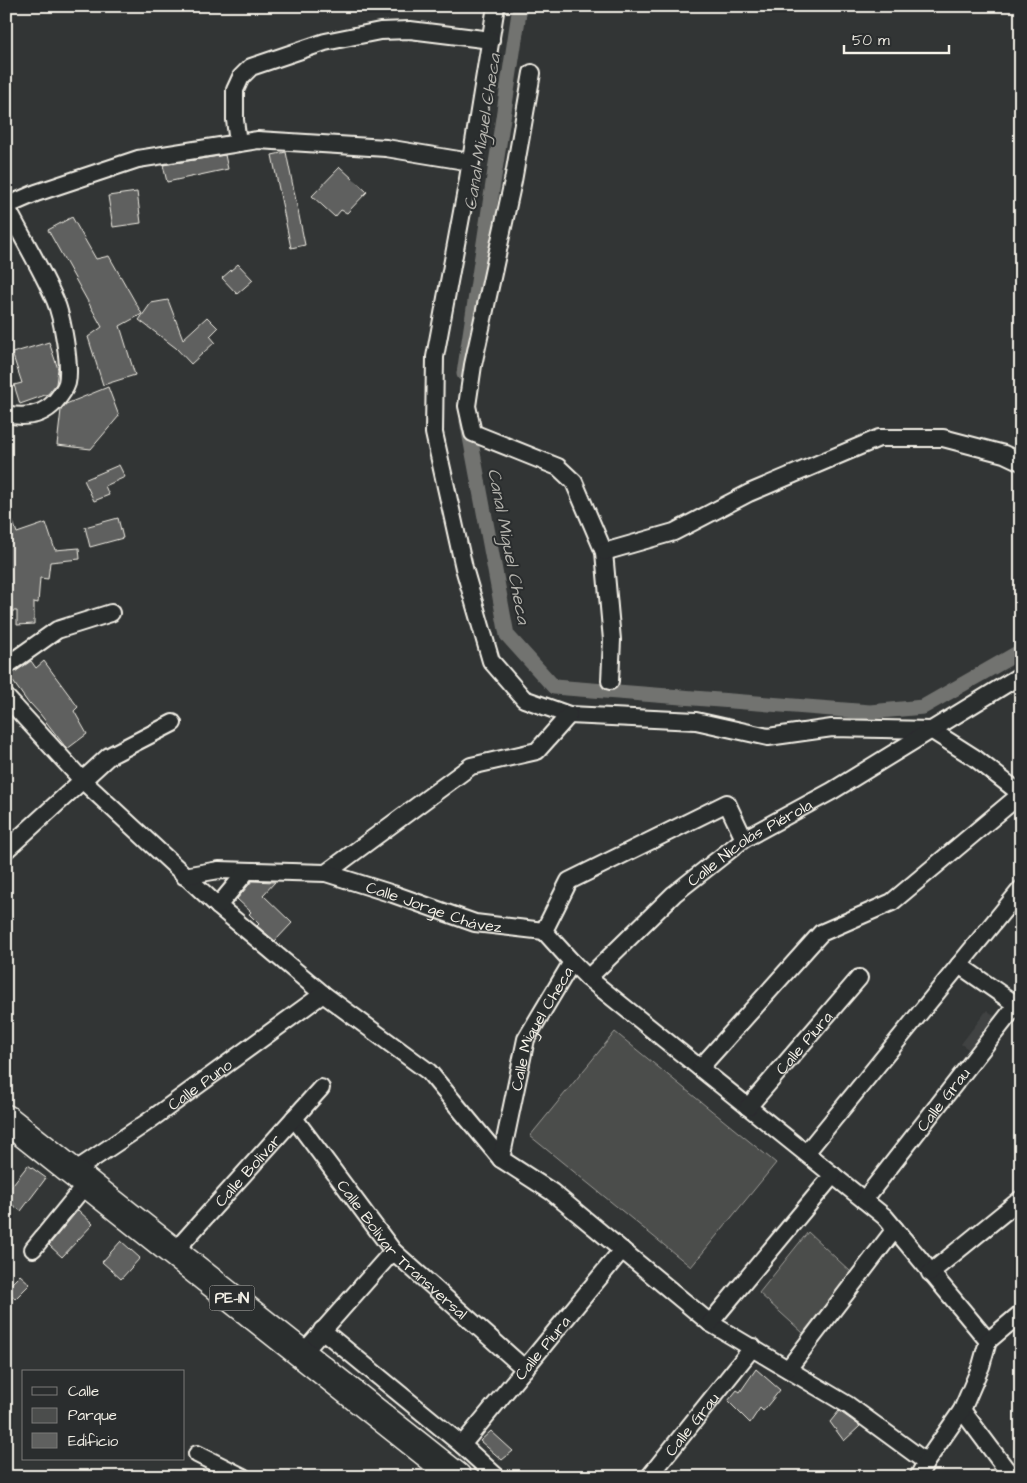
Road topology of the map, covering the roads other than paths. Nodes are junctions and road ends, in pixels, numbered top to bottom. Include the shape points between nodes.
1 (496, 6) edge
2 (491, 40) junction
3 (532, 73) dead end
4 (238, 143) junction
5 (471, 162) junction
6 (6, 206) edge
7 (6, 414) edge
8 (1021, 462) edge
9 (604, 552) junction
10 (111, 613) dead end
11 (6, 666) edge
12 (1021, 675) edge
13 (610, 681) dead end
14 (6, 697) edge
15 (569, 716) junction
16 (173, 723) dead end
17 (931, 730) junction
18 (82, 780) junction
19 (1021, 794) edge
20 (744, 839) junction
21 (6, 850) edge
22 (219, 870) junction
23 (246, 871) junction
24 (326, 873) junction
25 (184, 876) junction
26 (1021, 889) edge
27 (213, 902) junction
28 (544, 931) junction
29 (572, 962) junction
30 (959, 965) junction
31 (588, 978) junction
32 (859, 978) dead end
33 (323, 994) junction
34 (1019, 1004) edge
35 (700, 1068) junction
36 (321, 1088) dead end
37 (748, 1107) junction
38 (294, 1118) junction
39 (6, 1119) edge
40 (806, 1153) junction
41 (501, 1159) junction
42 (833, 1175) junction
43 (80, 1178) junction
44 (1021, 1199) edge
45 (864, 1200) junction
46 (895, 1229) junction
47 (33, 1249) dead end
48 (393, 1250) junction
49 (622, 1250) junction
50 (174, 1252) junction
51 (930, 1273) junction
52 (1021, 1313) edge
53 (710, 1323) junction
54 (322, 1330) junction
55 (988, 1341) junction
56 (753, 1347) junction
57 (302, 1354) junction
58 (526, 1368) junction
59 (788, 1368) junction
60 (962, 1410) junction
61 (462, 1445) junction
62 (197, 1454) dead end
63 (926, 1462) junction
64 (243, 1477) edge
65 (456, 1477) edge
66 (497, 1477) edge
67 (649, 1477) edge
68 (918, 1477) edge
69 (1012, 1477) edge

1 - 2 street
2 - 4 street via 410,30 380,31 325,42 251,67 235,90
2 - 5 street
3 - 9 street via 467,406 473,433 558,468 574,482
4 - 5 street via 258,140 386,148
4 - 6 street via 138,159
5 - 15 street via 435,357 434,433 464,568 491,661 524,699
6 - 7 street via 56,302 65,338 67,380 59,398 45,410 20,417
8 - 9 street via 1004,454 943,438 879,438 749,493 674,532
9 - 13 street via 612,640
10 - 11 street via 57,630
12 - 17 street, Calle Nicolás Piérola
14 - 18 street
15 - 17 street via 696,721 768,737 832,728
15 - 24 street via 537,751 471,766
16 - 18 street via 109,756
17 - 19 street via 975,758
17 - 20 street, Calle Nicolás Piérola via 832,791
18 - 21 street
18 - 25 street
19 - 35 street via 892,902 821,933
20 - 28 street via 727,803 569,881
20 - 31 street, Calle Nicolás Piérola via 674,894
22 - 23 street, Calle Jorge Chávez
22 - 25 street, Calle Jorge Chávez
22 - 27 street via 213,872 207,884
23 - 24 street, Calle Jorge Chávez
23 - 27 street
24 - 28 street, Calle Jorge Chávez via 475,923
25 - 27 street
26 - 30 street
27 - 33 street
28 - 29 street, Calle Miguel Checa
29 - 31 street
29 - 41 street, Calle Miguel Checa via 526,1039
30 - 34 street
30 - 40 street
31 - 35 street
32 - 37 street, Calle Piura
33 - 41 street via 429,1072
33 - 43 street, Calle Puno via 146,1123
34 - 45 street, Calle Grau
35 - 37 street
36 - 38 street, Calle Bolivar
37 - 40 street
38 - 48 street, Calle Bolivar Transversal
38 - 50 street, Calle Bolivar
39 - 43 highway, PE-1N
40 - 42 street
41 - 49 street via 552,1192
42 - 45 street
42 - 53 street
43 - 47 street, Calle Puno
43 - 50 highway, PE-1N
44 - 51 street
45 - 46 street
46 - 51 street
46 - 59 street
48 - 54 street
48 - 58 street, Calle Bolivar Transversal
49 - 53 street
49 - 58 street, Calle Piura
50 - 57 highway, PE-1N
51 - 55 street
52 - 55 street
53 - 56 street
54 - 57 street
54 - 61 street
55 - 60 street via 982,1366
56 - 59 street
56 - 67 street, Calle Grau
57 - 65 highway, PE-1N
58 - 61 street, Calle Piura
59 - 63 street via 848,1405
60 - 63 street
60 - 69 street
61 - 66 street
62 - 64 street
63 - 68 street

